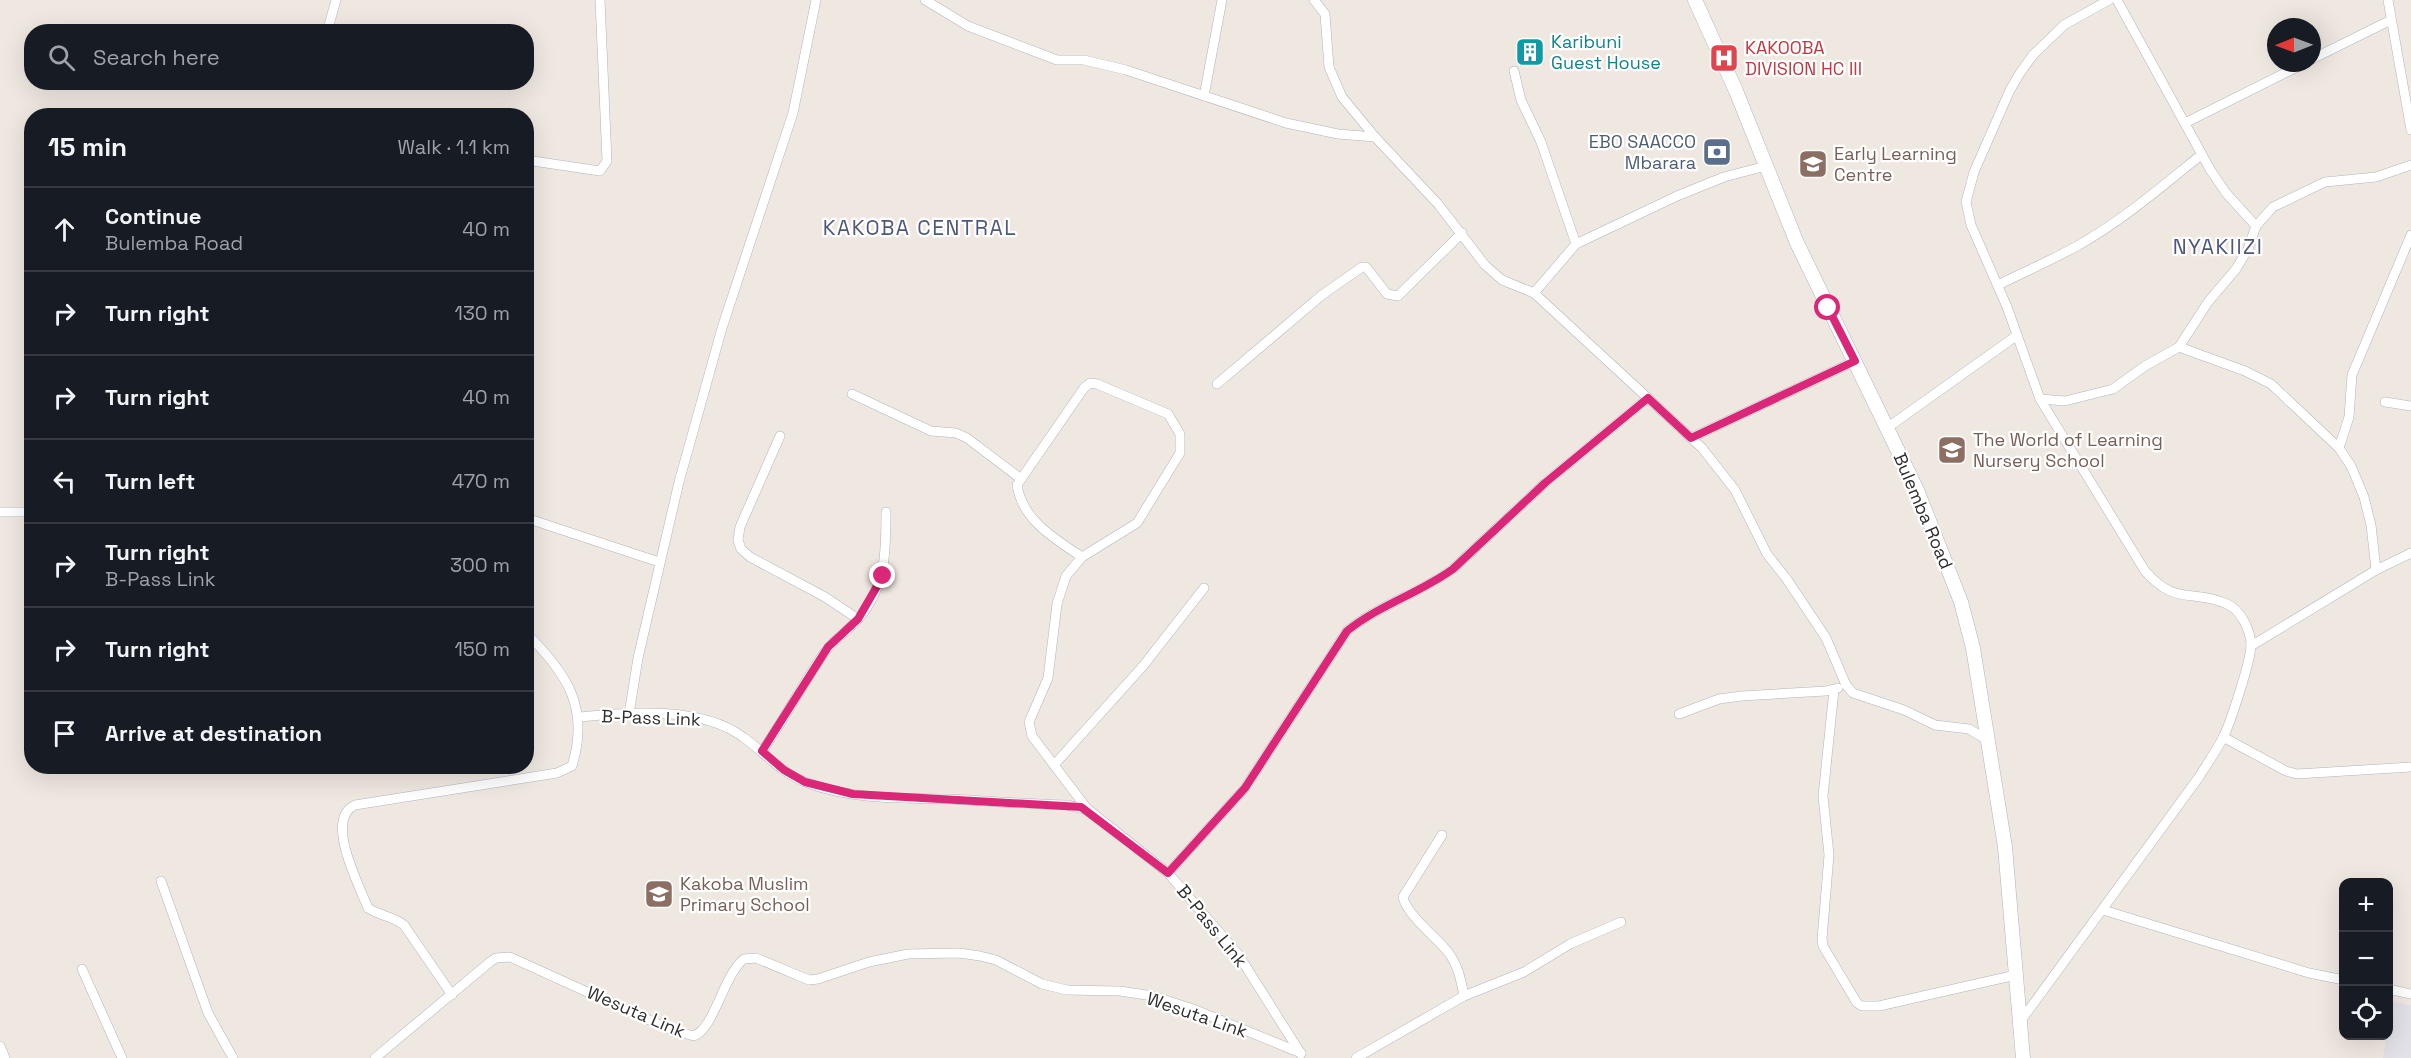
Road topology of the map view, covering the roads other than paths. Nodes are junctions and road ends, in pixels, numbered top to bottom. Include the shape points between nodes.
1 (336, 0) edge
2 (600, 0) edge
3 (816, 0) edge
4 (925, 0) edge
5 (1222, 0) edge
6 (1314, 0) edge
7 (1695, 0) edge
8 (2109, 0) edge
9 (2118, 0) edge
10 (2388, 0) edge
11 (2391, 20) junction
12 (329, 24) edge
13 (2321, 55) edge
14 (2411, 66) edge
15 (2399, 68) junction
16 (1514, 71) dead end
17 (2287, 72) edge
18 (1204, 96) junction
19 (2185, 123) junction
20 (2411, 130) edge
21 (1375, 137) junction
22 (2201, 155) junction
23 (534, 161) edge
24 (2411, 165) edge
25 (1767, 166) junction
26 (2256, 226) junction
27 (1462, 233) junction
28 (2411, 235) edge
29 (1576, 244) junction
30 (1998, 285) junction
31 (1534, 293) junction
32 (2016, 336) junction
33 (2179, 347) junction
34 (1855, 361) junction
35 (1217, 384) dead end
36 (852, 394) dead end
37 (1648, 398) junction
38 (2040, 399) junction
39 (2385, 402) dead end
40 (2411, 406) edge
41 (1887, 428) junction
42 (780, 436) dead end
43 (1691, 438) junction
44 (2339, 448) junction
45 (1021, 479) junction
46 (0, 512) edge
47 (24, 512) edge
48 (886, 512) dead end
49 (534, 521) edge
50 (2411, 553) edge
51 (1082, 557) junction
52 (659, 562) junction
53 (2376, 570) junction
54 (1204, 588) dead end
55 (858, 619) junction
56 (534, 643) edge
57 (2251, 646) junction
58 (1846, 686) junction
59 (1834, 690) junction
60 (628, 714) junction
61 (1679, 714) dead end
62 (580, 717) junction
63 (2223, 737) junction
64 (1986, 739) junction
65 (762, 751) junction
66 (1054, 765) junction
67 (2411, 767) edge
68 (1089, 810) junction
69 (1442, 835) dead end
70 (1168, 873) junction
71 (161, 881) dead end
72 (2103, 910) junction
73 (1621, 922) dead end
74 (82, 969) dead end
75 (2016, 975) junction
76 (2339, 979) edge
77 (2393, 991) edge
78 (452, 994) junction
79 (2411, 994) edge
80 (1464, 996) junction
81 (2020, 1023) junction
82 (0, 1046) edge
83 (1303, 1056) edge
84 (4, 1058) edge
85 (122, 1058) edge
86 (233, 1058) edge
87 (375, 1058) edge
88 (1356, 1058) edge
89 (2023, 1058) edge

1 - 12 street
2 - 23 street via 607,161 600,171
3 - 52 street via 793,113 722,328
4 - 18 street via 968,26 1048,57 1084,60
5 - 18 street
6 - 21 street via 1325,15 1329,67 1335,82 1342,97
7 - 25 main road, Bulemba Road
8 - 30 street via 2064,25 2033,55 2010,90 1974,172 1967,193 1967,212
9 - 19 street
10 - 11 street
11 - 13 street
11 - 15 street
14 - 15 street
15 - 20 street
16 - 29 street via 1521,100 1541,142
17 - 19 street
18 - 21 street via 1286,123
19 - 22 street
21 - 27 street
22 - 26 street via 2226,193
22 - 30 street via 2095,235
24 - 26 street via 2376,177 2325,182 2273,207
25 - 29 street via 1677,195
25 - 34 main road, Bulemba Road via 1797,243
26 - 33 street via 2236,269 2208,302
27 - 31 street via 1502,279
27 - 35 street via 1398,296 1387,294 1362,267 1322,295
28 - 44 street via 2352,375 2349,417
29 - 31 street
30 - 32 street
31 - 37 street
32 - 38 street
32 - 41 street
33 - 38 street via 2113,389 2065,401
33 - 44 street via 2271,384
34 - 41 main road, Bulemba Road
34 - 43 street
36 - 45 street via 931,431 967,438
37 - 43 street
37 - 70 street via 1545,483 1453,569 1366,615 1347,631 1245,788
38 - 57 street via 2145,571 2169,592 2228,604 2240,615
39 - 40 street
41 - 64 main road, Bulemba Road via 1917,490 1961,602 1973,648
42 - 55 street via 740,527 741,549
43 - 58 street via 1723,471 1735,490 1767,554 1826,638
44 - 53 street via 2364,496
45 - 51 street via 1018,493 1042,530
45 - 51 street via 1090,383 1168,414 1180,434 1180,453 1137,523
46 - 47 street
48 - 55 street via 883,576
49 - 52 street
50 - 53 street
51 - 66 street via 1061,588 1048,678 1029,722 1032,736
52 - 60 street
53 - 57 street
54 - 66 street via 1143,666
55 - 65 street via 828,647
56 - 62 street via 562,676
57 - 63 street
58 - 59 street
58 - 64 street via 1853,693 1904,710 1925,722 1969,729
59 - 61 street via 1719,699
59 - 75 street via 1823,796 1829,855 1822,939 1857,1003 1879,1006
60 - 62 street, B-Pass Link
60 - 65 street, B-Pass Link via 717,721
62 - 78 street via 574,759 567,770 355,805 344,813 342,832 346,848 368,908 404,925
63 - 67 street via 2297,774
63 - 72 street via 2199,777
64 - 75 main road, Bulemba Road via 2005,847
65 - 68 street, B-Pass Link via 805,782 853,794 1067,805
66 - 68 street
68 - 70 street, B-Pass Link
69 - 80 street via 1403,897 1408,908 1449,952 1459,970
70 - 83 street, B-Pass Link via 1238,954
71 - 86 street via 208,1013
72 - 76 street
72 - 81 street
73 - 80 street via 1570,944 1524,972
74 - 85 street
75 - 81 main road, Bulemba Road
77 - 79 street
78 - 83 street, Wesuta Link via 496,958 510,957 630,1013 694,1035 704,1027 731,972 744,958 756,958 808,980 908,954 959,953 996,960 1042,984 1067,990 1153,996
78 - 87 street, Wesuta Link
80 - 88 street
81 - 89 main road, Bulemba Road
82 - 84 street

